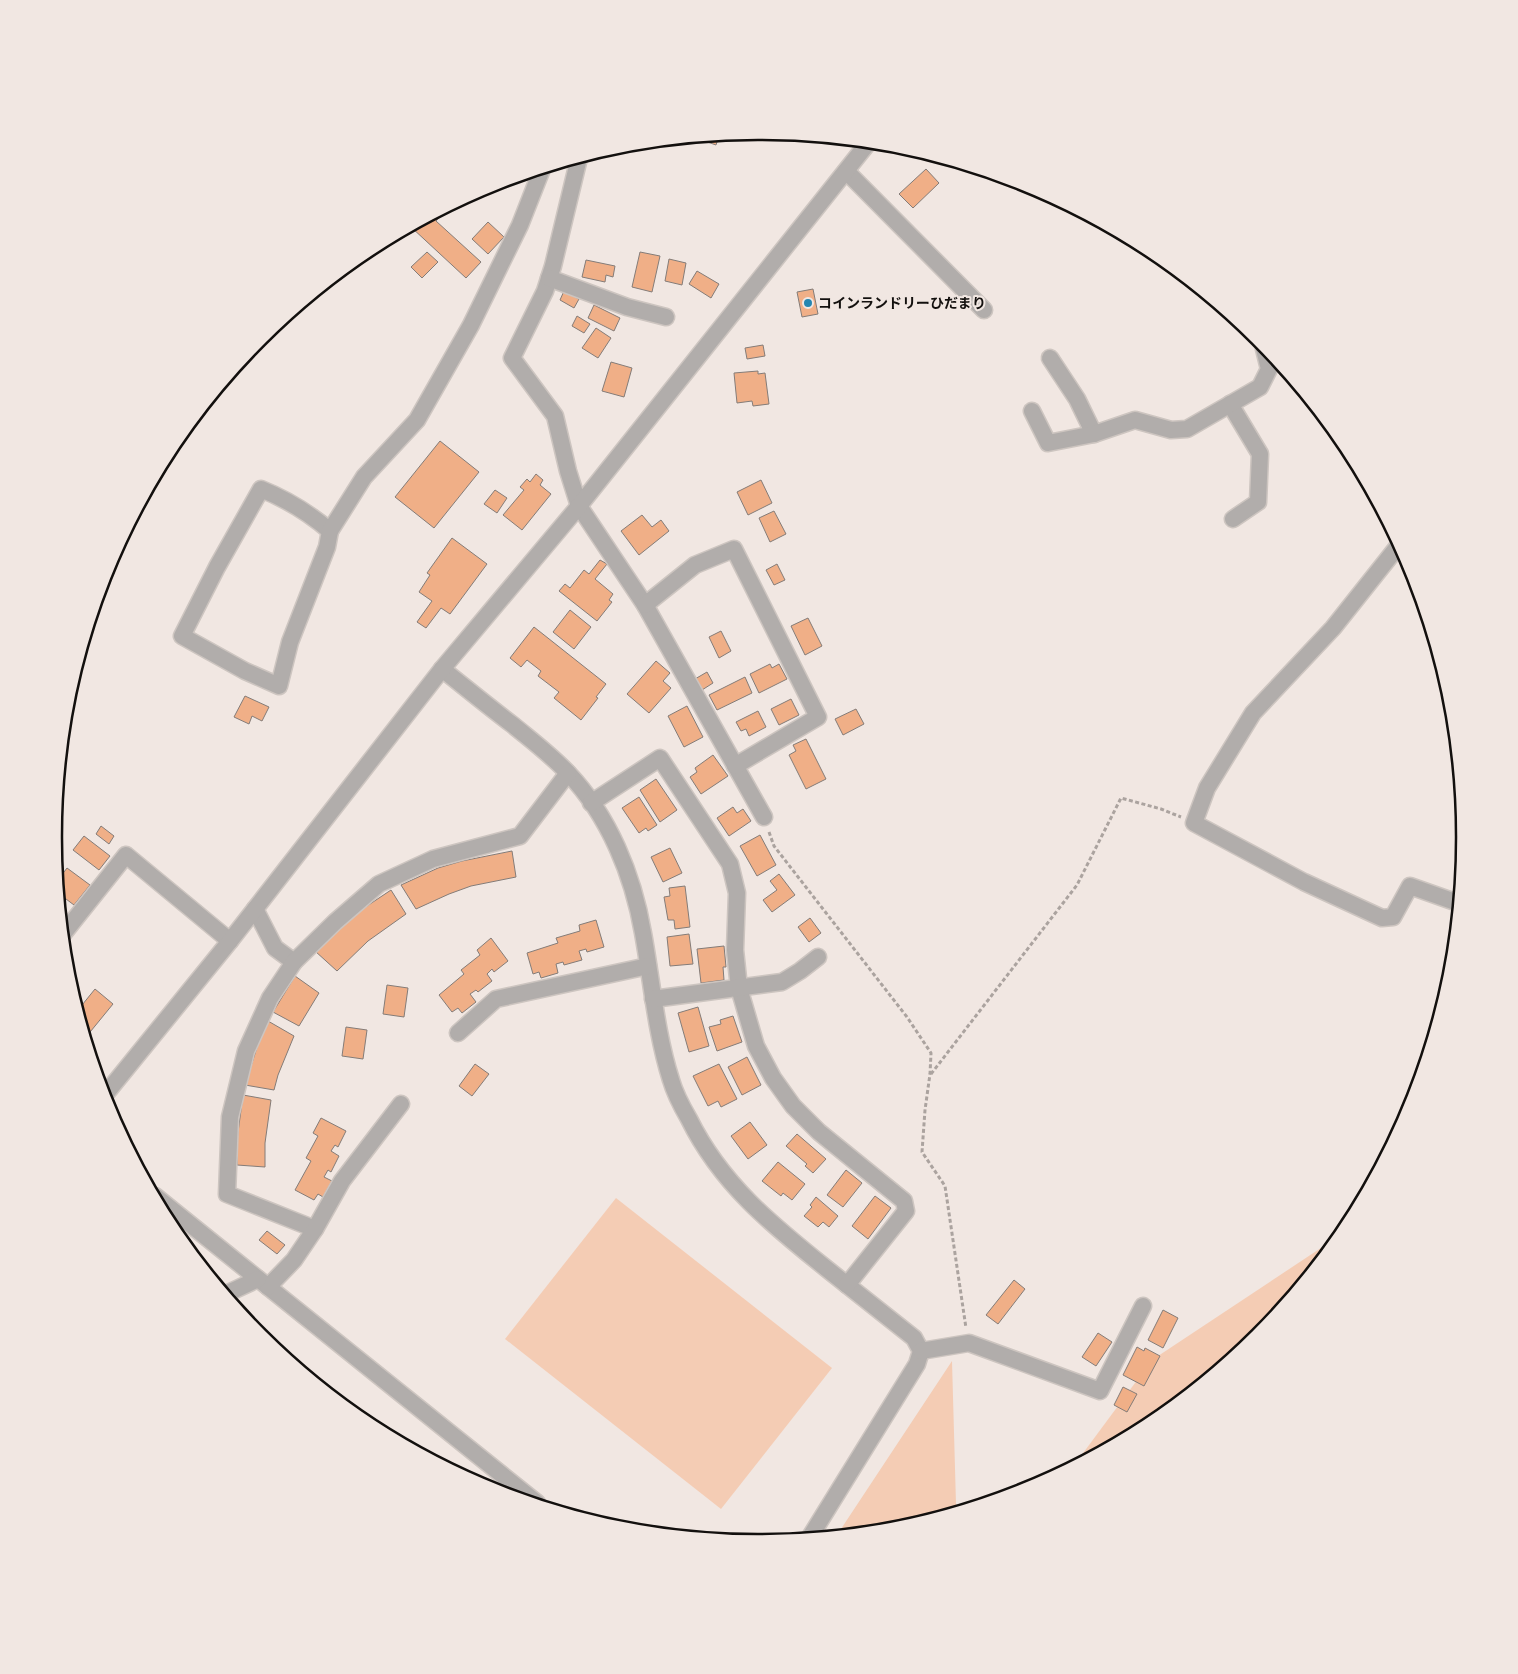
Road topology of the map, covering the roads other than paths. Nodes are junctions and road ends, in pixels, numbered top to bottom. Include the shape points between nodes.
1 (863, 148) edge
2 (577, 164) edge
3 (846, 170) junction
4 (539, 176) edge
5 (549, 278) junction
6 (984, 310) dead end
7 (666, 317) dead end
8 (1050, 358) dead end
9 (1267, 362) edge
10 (1230, 404) junction
11 (1032, 411) dead end
12 (1094, 434) junction
13 (579, 506) junction
14 (1233, 519) dead end
15 (330, 531) junction
16 (1394, 551) edge
17 (644, 605) junction
18 (442, 669) junction
19 (735, 766) junction
20 (568, 773) junction
21 (591, 803) junction
22 (764, 817) road end
23 (1452, 901) edge
24 (255, 909) junction
25 (68, 928) edge
26 (230, 941) junction
27 (818, 957) dead end
28 (294, 962) junction
29 (648, 966) junction
30 (739, 988) junction
31 (653, 999) junction
32 (458, 1033) dead end
33 (110, 1089) edge
34 (401, 1104) dead end
35 (170, 1208) edge
36 (315, 1229) junction
37 (263, 1283) junction
38 (846, 1285) junction
39 (232, 1292) edge
40 (1143, 1306) dead end
41 (920, 1351) junction
42 (524, 1493) edge
43 (814, 1531) edge

1 - 3 street
2 - 5 street
3 - 6 street
3 - 13 street
4 - 15 street via 520,225 471,326 417,420 364,477
5 - 7 street via 627,307
5 - 13 street via 512,358 555,416
8 - 12 street via 1077,399
9 - 10 street via 1269,369 1260,387
10 - 12 street via 1187,429 1171,430 1136,420
10 - 14 street via 1260,454 1258,502
11 - 12 street via 1048,442
13 - 17 street
13 - 18 street
15 - 15 street via 327,547 290,642 278,686 182,636 261,488 314,517
16 - 23 street via 1333,628 1253,713 1207,788 1194,823 1304,882 1382,918 1393,917 1410,886
17 - 19 street
17 - 19 street via 695,565 734,549 818,717
18 - 20 street
18 - 24 street
19 - 22 street
20 - 21 street
20 - 28 street via 520,836 433,859 379,884
21 - 29 street via 623,860 634,892
21 - 30 street via 660,758 730,864 738,893 735,950
24 - 26 street
24 - 28 street via 275,948
25 - 26 street via 126,856
26 - 33 street
27 - 30 street via 782,982
28 - 36 street via 270,998 246,1051 230,1117 226,1194
29 - 31 street
29 - 32 street via 496,1000
30 - 31 street
30 - 38 street via 756,1046 793,1106 819,1132 904,1201 906,1211
31 - 38 street via 671,1082 709,1153 729,1182 757,1211
34 - 36 street via 342,1181
35 - 37 street
36 - 37 street via 294,1260
37 - 39 street
37 - 42 street
38 - 41 street via 914,1338
40 - 41 street via 1100,1391 969,1343
41 - 43 street via 918,1364

